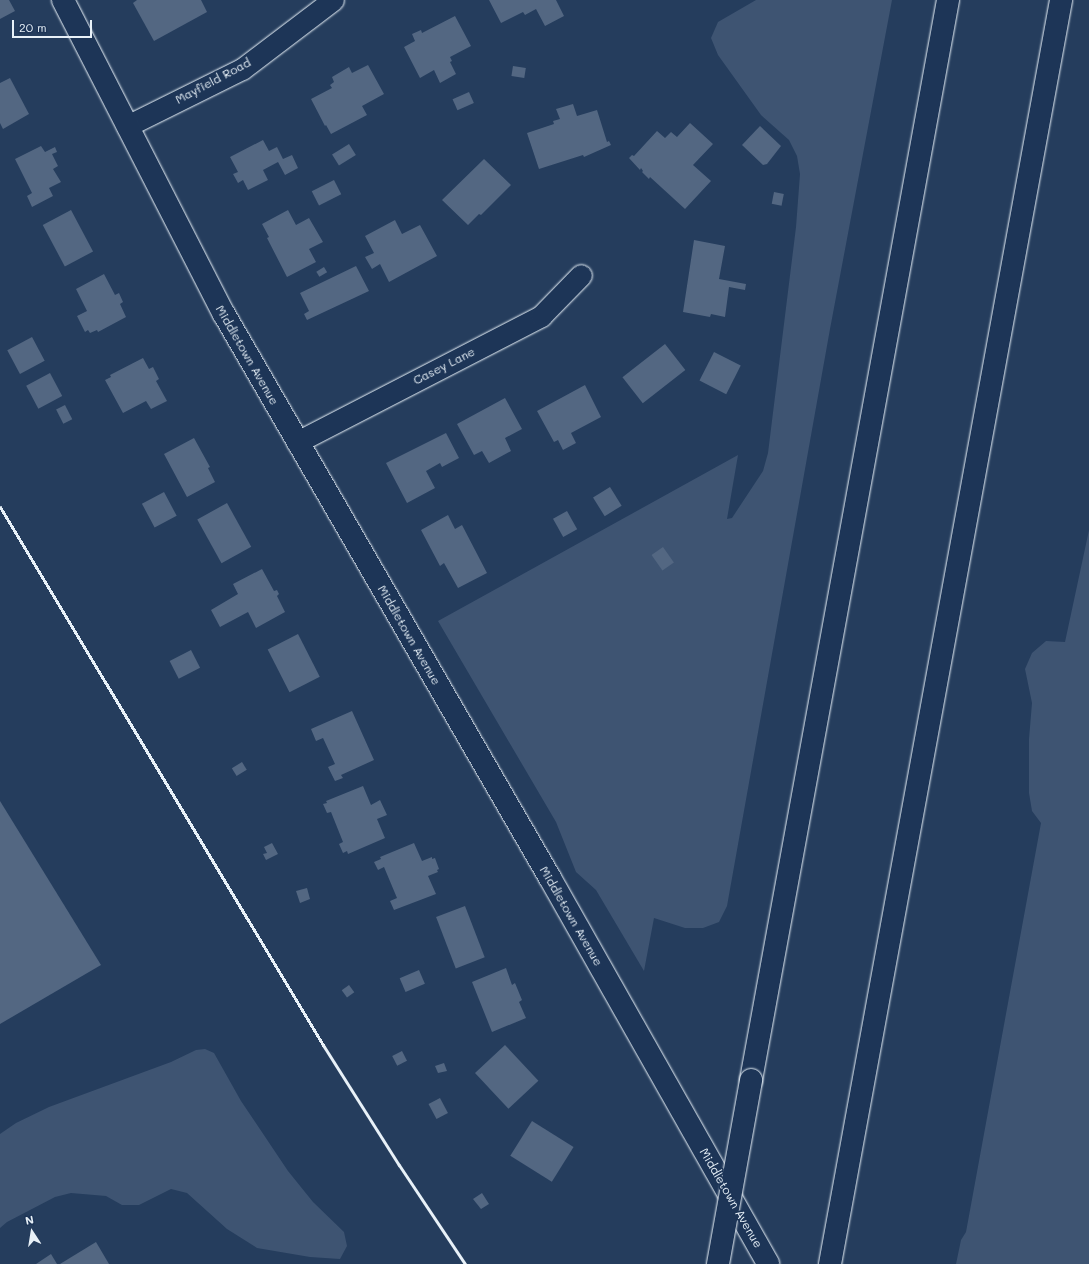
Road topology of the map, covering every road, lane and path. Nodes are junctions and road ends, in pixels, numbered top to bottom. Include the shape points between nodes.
1 (63, 0) edge
2 (333, 0) edge
3 (948, 0) edge
4 (1061, 0) edge
5 (127, 126) junction
6 (581, 275) dead end
7 (297, 442) junction
8 (718, 1264) edge
9 (768, 1264) edge
10 (830, 1264) edge

1 - 5 main road, Middletown Avenue
2 - 5 street, Mayfield Road via 242,69
3 - 8 main road, bridge
4 - 10 main road
5 - 7 main road, Middletown Avenue via 224,314
6 - 7 street, Casey Lane via 541,316
7 - 9 main road, Middletown Avenue via 542,864

